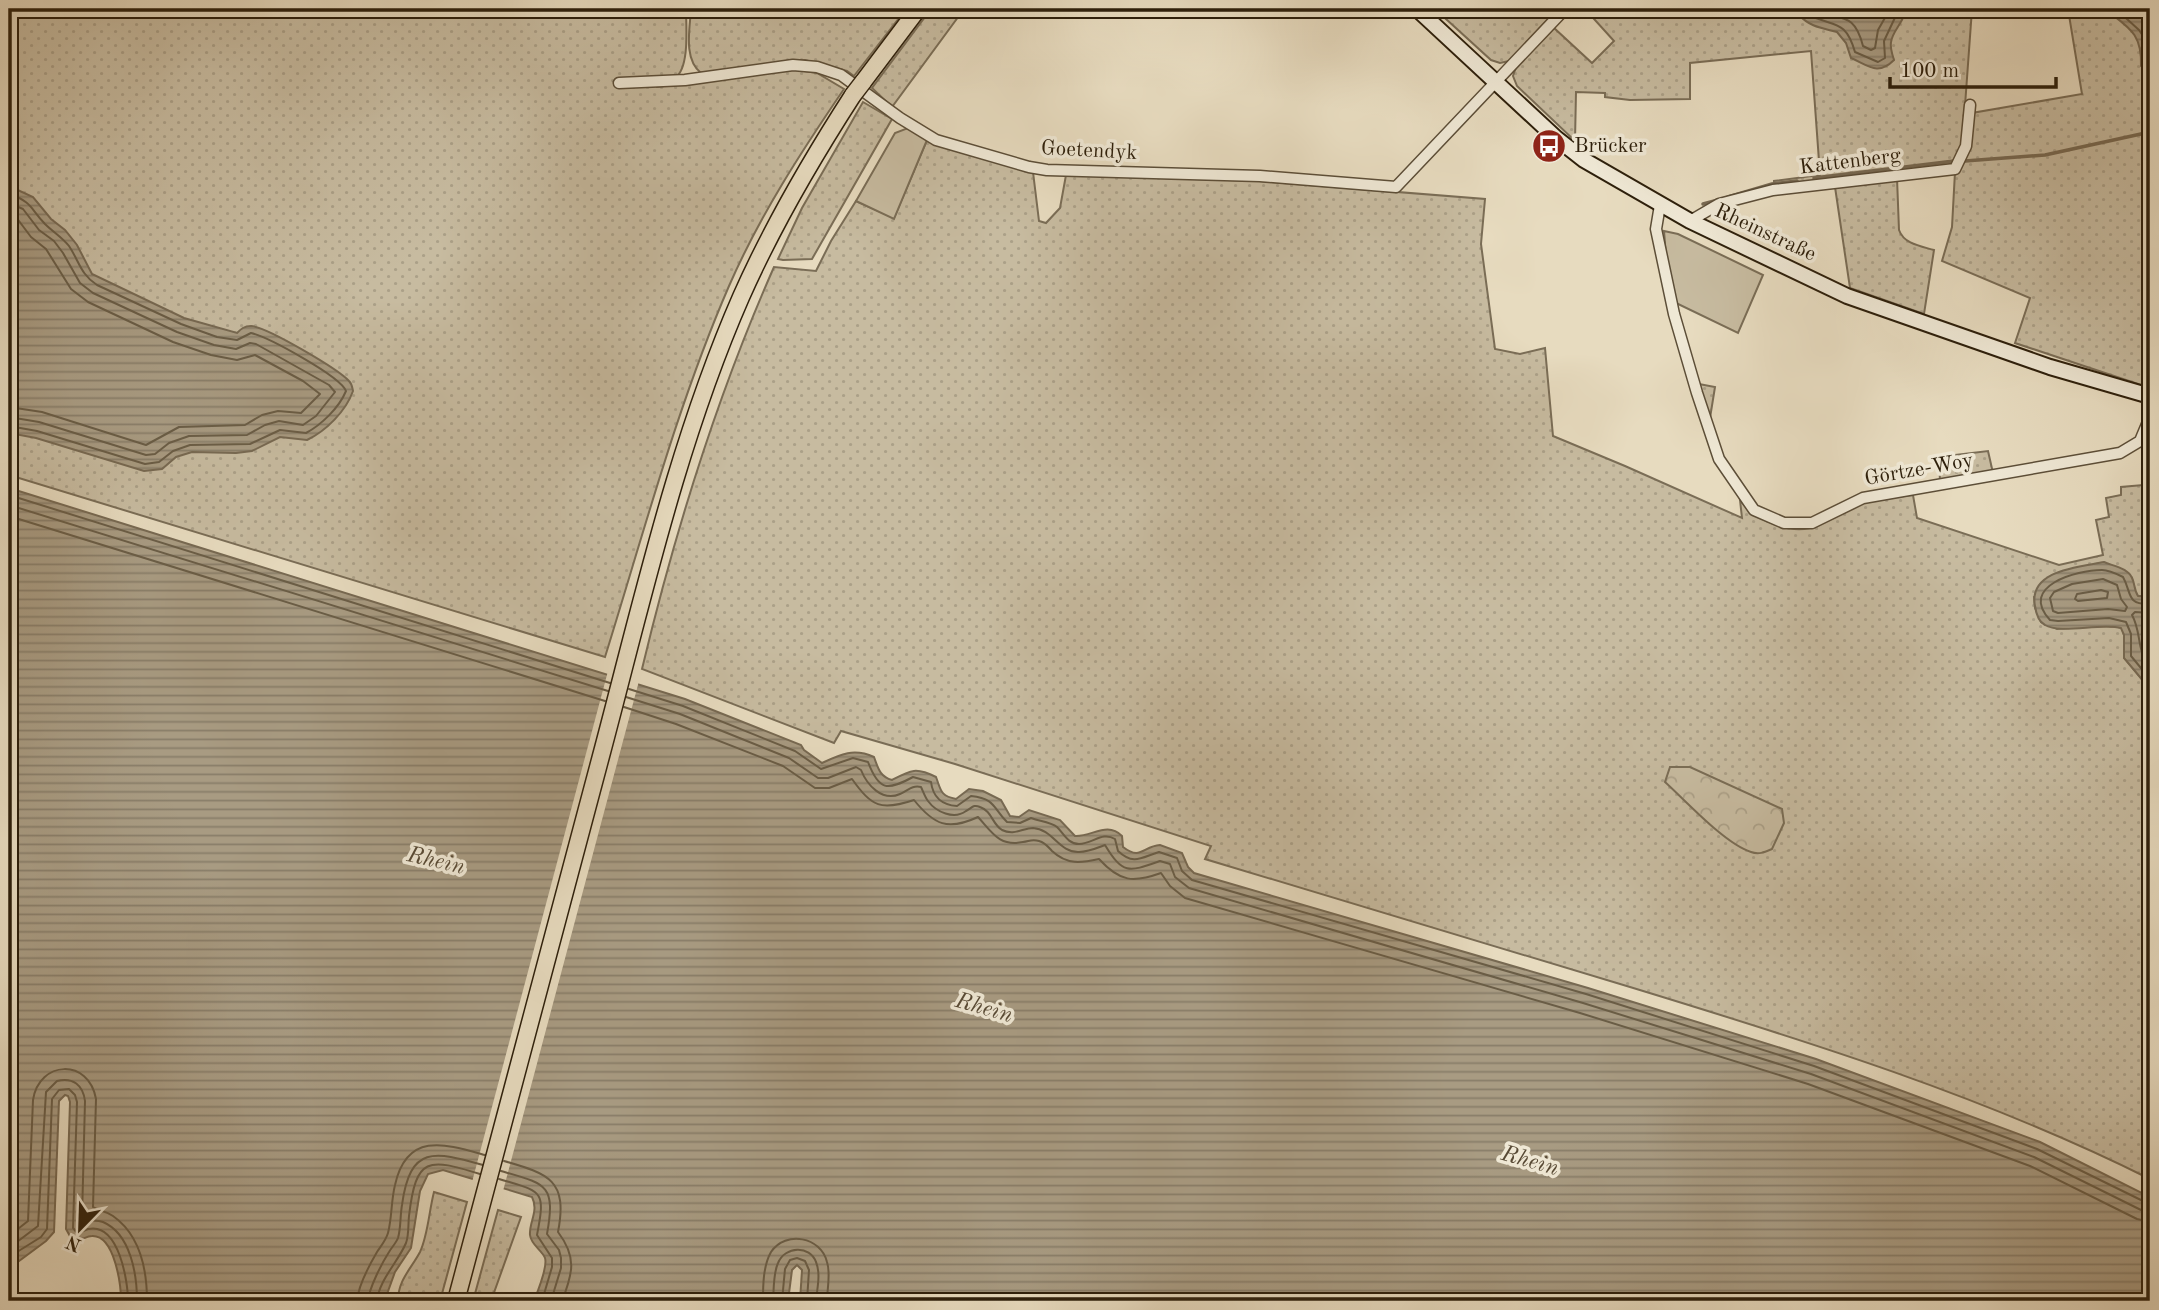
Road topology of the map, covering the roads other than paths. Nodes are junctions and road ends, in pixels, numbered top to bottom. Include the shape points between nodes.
1 (918, 9) edge
2 (1417, 9) edge
3 (1565, 9) edge
4 (1496, 81) junction
5 (619, 83) dead end
6 (1970, 105) dead end
7 (1660, 205) junction
8 (1690, 221) junction
9 (2150, 397) edge
10 (2150, 417) edge
11 (456, 1301) edge

1 - 11 main road via 818,150 741,298 711,374 675,484
2 - 4 main road, Rheinstraße
3 - 4 street, Goetendyk
4 - 5 street, Goetendyk via 1396,187 1260,176 1029,167 936,140 841,75 805,65
4 - 7 main road, Rheinstraße via 1584,160
6 - 8 street, Kattenberg via 1966,146 1955,169 1773,190 1719,204
7 - 8 main road, Rheinstraße
7 - 10 street, Görtze-Woy via 1656,229 1674,314 1718,459 1754,510 1768,517 1784,523 1812,523 1863,498 2120,453 2140,442
8 - 9 main road, Rheinstraße via 1847,296

